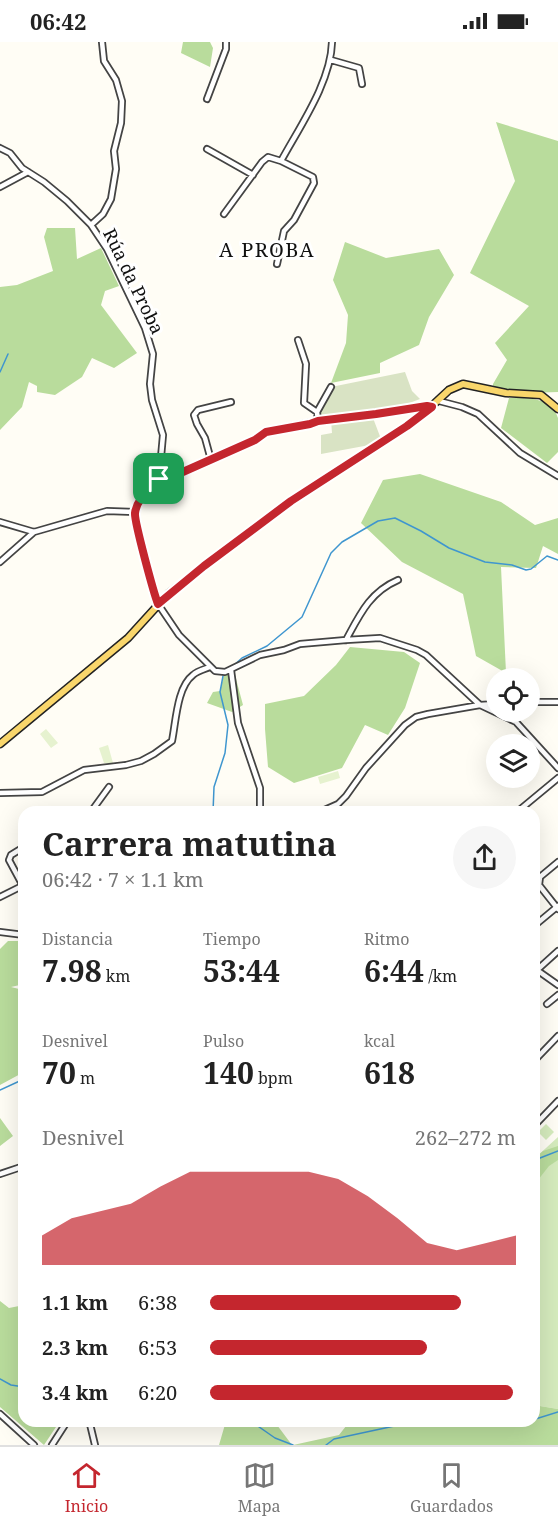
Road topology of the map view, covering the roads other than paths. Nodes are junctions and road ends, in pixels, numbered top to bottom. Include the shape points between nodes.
1 (102, 42) edge
2 (226, 42) edge
3 (332, 42) edge
4 (331, 60) junction
5 (362, 84) dead end
6 (207, 99) dead end
7 (0, 148) edge
8 (207, 149) dead end
9 (281, 161) junction
10 (28, 172) junction
11 (253, 174) junction
12 (0, 187) edge
13 (224, 214) dead end
14 (91, 225) junction
15 (277, 264) dead end
16 (298, 340) dead end
17 (331, 387) dead end
18 (439, 401) junction
19 (231, 402) dead end
20 (432, 407) junction
21 (558, 409) edge
22 (317, 412) junction
23 (318, 421) junction
24 (211, 460) junction
25 (558, 476) edge
26 (159, 479) junction
27 (135, 512) junction
28 (0, 522) edge
29 (34, 532) junction
30 (0, 562) edge
31 (398, 580) dead end
32 (158, 604) junction
33 (346, 640) junction
34 (210, 668) junction
35 (231, 670) junction
36 (540, 702) edge
37 (558, 702) edge
38 (480, 705) junction
39 (486, 705) edge
40 (0, 744) edge
41 (558, 768) edge
42 (558, 778) edge
43 (109, 787) dead end
44 (0, 793) edge
45 (95, 806) edge
46 (260, 806) edge
47 (334, 806) edge
48 (524, 806) edge
49 (18, 851) edge
50 (558, 862) edge
51 (18, 877) edge
52 (540, 878) edge
53 (540, 886) edge
54 (18, 888) edge
55 (0, 897) edge
56 (558, 907) edge
57 (540, 921) edge
58 (0, 932) edge
59 (18, 934) edge
60 (558, 951) edge
61 (540, 965) edge
62 (540, 972) edge
63 (558, 985) edge
64 (558, 995) edge
65 (547, 1004) dead end
66 (558, 1036) edge
67 (540, 1055) edge
68 (558, 1101) edge
69 (540, 1120) edge
70 (18, 1168) edge
71 (0, 1174) edge
72 (0, 1414) edge
73 (64, 1427) edge
74 (91, 1427) edge
75 (34, 1445) edge
76 (52, 1445) edge
77 (95, 1445) edge

1 - 14 street, Rúa da Proba via 104,61 116,80 122,101 121,123 114,151 111,199
2 - 6 street
3 - 4 street
4 - 5 street via 359,68
4 - 9 street via 308,114
7 - 10 street
8 - 11 street
9 - 11 street via 268,157
9 - 15 street via 313,177 315,183 284,231
10 - 12 street
10 - 14 street
11 - 13 street
14 - 26 street, Rúa da Proba via 107,249 151,344 152,400 163,435
16 - 22 street via 306,364 304,403
17 - 22 street
18 - 20 main road
18 - 21 main road via 455,386 471,385 541,395
18 - 25 street via 478,414 520,453
19 - 24 street via 198,410 194,415
20 - 23 street
20 - 32 main road via 291,501
22 - 23 street
23 - 24 street via 266,432
24 - 26 street
26 - 27 street via 140,500
27 - 29 street via 106,511
27 - 32 street
28 - 29 street
29 - 30 street
31 - 33 street via 372,596
32 - 34 street via 179,635
32 - 40 main road via 128,638
33 - 35 street via 300,644 260,655
33 - 38 street via 380,638 417,650
34 - 35 street
34 - 44 street via 194,673 186,681 172,741 154,754 126,765 84,770 42,792
35 - 46 street via 238,723 260,788
36 - 37 street
38 - 39 street
38 - 41 street via 516,722
38 - 47 street via 411,721
42 - 48 street
43 - 45 street
49 - 51 street via 9,860
50 - 52 street
53 - 56 street
54 - 55 street
56 - 57 street
58 - 59 street
60 - 61 street
62 - 63 street
64 - 65 street
66 - 67 street
68 - 69 street
70 - 71 street
72 - 75 street
73 - 76 street
74 - 77 street

